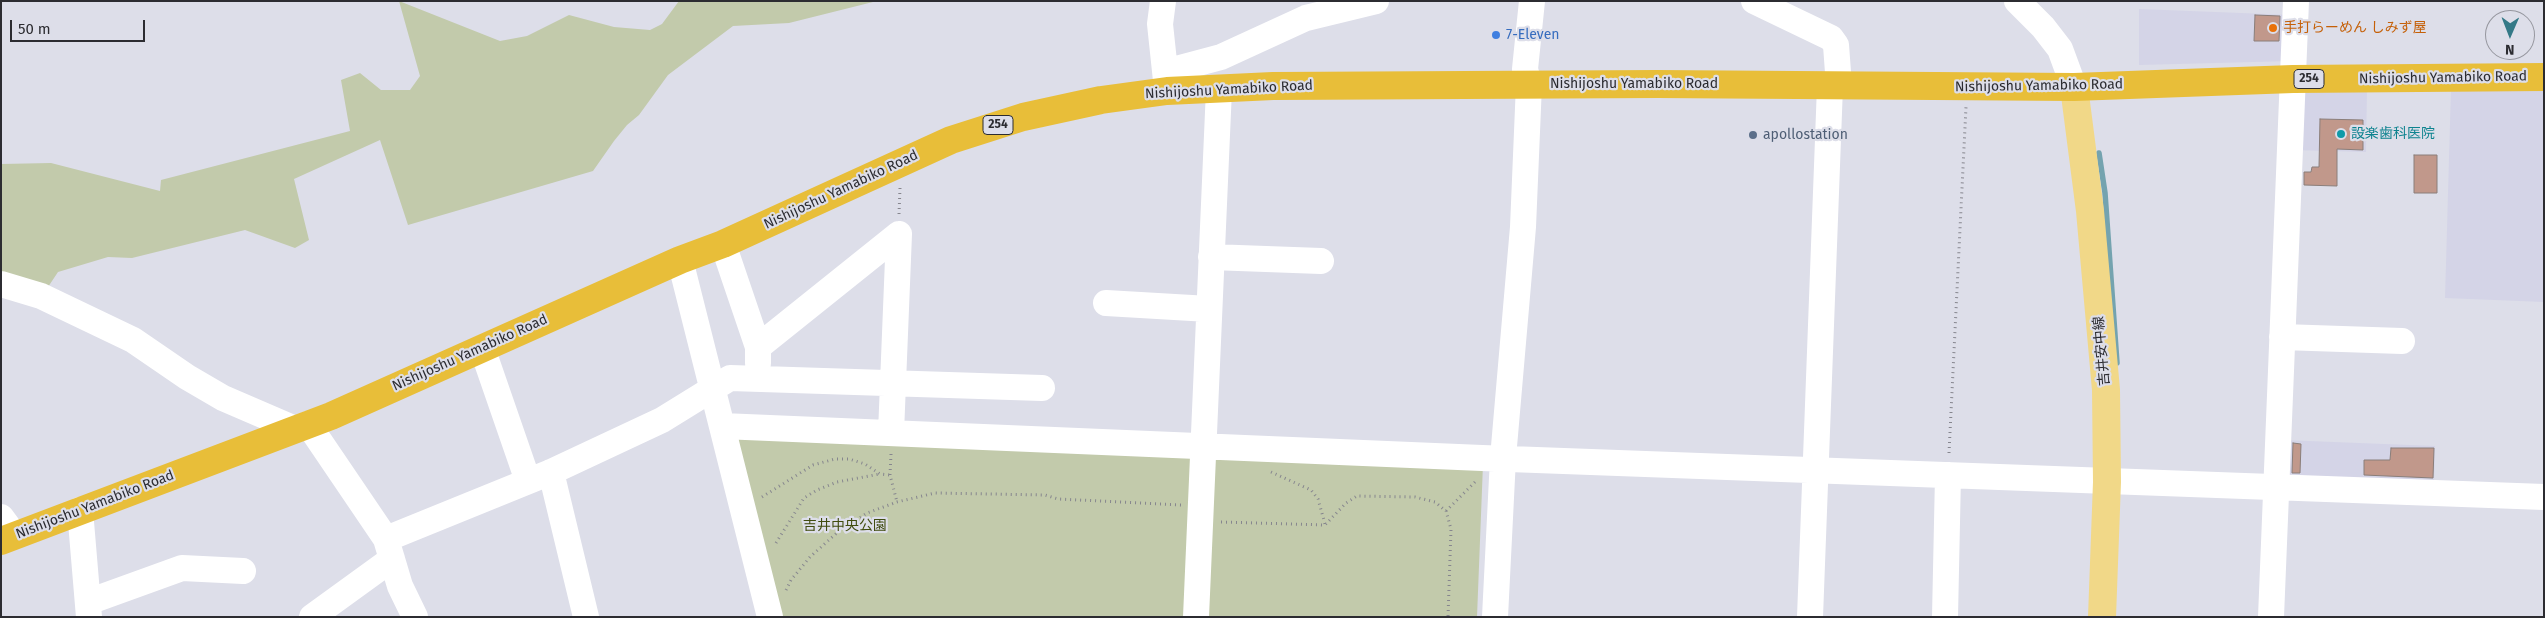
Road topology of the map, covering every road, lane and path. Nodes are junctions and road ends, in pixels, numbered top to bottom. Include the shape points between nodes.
1 (1164, 1) edge
2 (1376, 1) edge
3 (1532, 1) edge
4 (1754, 1) edge
5 (2018, 1) edge
6 (2296, 1) edge
7 (2544, 76) edge
8 (2293, 79) junction
9 (1172, 80) junction
10 (1529, 84) junction
11 (1834, 86) junction
12 (1967, 87) junction
13 (2074, 87) junction
14 (1219, 88) junction
15 (900, 162) junction
16 (899, 234) junction
17 (723, 244) junction
18 (1211, 257) junction
19 (680, 260) junction
20 (1321, 261) dead end
21 (1, 284) edge
22 (1106, 303) dead end
23 (1209, 309) junction
24 (2282, 337) junction
25 (2402, 341) dead end
26 (758, 347) junction
27 (482, 348) junction
28 (758, 377) junction
29 (893, 382) junction
30 (713, 388) junction
31 (1042, 388) dead end
32 (722, 426) junction
33 (301, 427) junction
34 (891, 433) junction
35 (1202, 447) junction
36 (1492, 458) junction
37 (1263, 471) dead end
38 (1816, 471) junction
39 (880, 474) junction
40 (890, 475) junction
41 (1948, 475) junction
42 (539, 476) junction
43 (2107, 482) junction
44 (2276, 487) junction
45 (2544, 497) edge
46 (760, 502) dead end
47 (897, 502) junction
48 (80, 510) junction
49 (1446, 511) junction
50 (1201, 514) junction
51 (1325, 525) junction
52 (6, 531) edge
53 (774, 536) dead end
54 (776, 543) junction
55 (389, 549) junction
56 (776, 550) dead end
57 (243, 571) dead end
58 (776, 607) edge
59 (88, 609) edge
60 (312, 617) edge
61 (415, 617) edge
62 (586, 617) edge
63 (1196, 617) edge
64 (1448, 617) edge
65 (1495, 617) edge
66 (1810, 617) edge
67 (1945, 617) edge
68 (2102, 617) edge
69 (2271, 617) edge

1 - 9 street via 1160,24
2 - 9 street via 1306,18
3 - 10 street via 1525,69
4 - 11 street via 1831,38 1836,45
5 - 13 street via 2060,49
6 - 8 street
7 - 8 highway, Nishijoshu Yamabiko Road / 254
8 - 13 highway, Nishijoshu Yamabiko Road / 254
8 - 24 street
9 - 14 highway, Nishijoshu Yamabiko Road / 254
9 - 15 highway, Nishijoshu Yamabiko Road / 254 via 1022,117 951,140
10 - 11 highway, Nishijoshu Yamabiko Road / 254
10 - 14 highway, Nishijoshu Yamabiko Road / 254
10 - 36 street via 1523,228
11 - 12 highway, Nishijoshu Yamabiko Road / 254
11 - 38 street
12 - 13 highway, Nishijoshu Yamabiko Road / 254
12 - 41 path
13 - 43 main road, 吉井安中線 via 2102,342
14 - 18 street
15 - 16 path
15 - 17 highway, Nishijoshu Yamabiko Road / 254
16 - 26 street
16 - 29 street
17 - 19 highway, Nishijoshu Yamabiko Road / 254
17 - 26 street
18 - 20 street
18 - 23 street
19 - 27 highway, Nishijoshu Yamabiko Road / 254
19 - 30 street
21 - 33 street via 41,296 133,340 223,398
22 - 23 street
23 - 35 street
24 - 25 street
24 - 44 street
26 - 28 street
27 - 33 highway, Nishijoshu Yamabiko Road / 254
27 - 42 street
28 - 29 street
28 - 30 street via 730,378
29 - 31 street
29 - 34 street
30 - 32 street
30 - 42 street via 662,420
32 - 34 street
32 - 58 street
33 - 48 highway, Nishijoshu Yamabiko Road / 254
33 - 55 street
34 - 35 street
34 - 40 path
35 - 36 street
35 - 50 street
36 - 38 street
36 - 49 path via 1478,479
36 - 65 street
37 - 51 path via 1311,490 1322,508
38 - 41 street
38 - 66 street
39 - 40 path
39 - 46 path via 849,459 824,461 762,495
39 - 54 path via 838,482 804,498
40 - 47 path
41 - 43 street
41 - 67 street
42 - 55 street
42 - 62 street
43 - 44 street
43 - 68 main road, 吉井安中線
44 - 45 street
44 - 69 street
47 - 50 path via 935,493 1045,495 1058,500
47 - 58 path via 867,513 810,557 791,580
48 - 52 highway, Nishijoshu Yamabiko Road / 254
48 - 59 street
49 - 51 path via 1434,502 1415,497 1357,496
49 - 64 path via 1451,529
50 - 51 path
50 - 63 street
53 - 54 path
54 - 56 path
55 - 60 street
55 - 61 street via 400,586
57 - 59 street via 182,568

